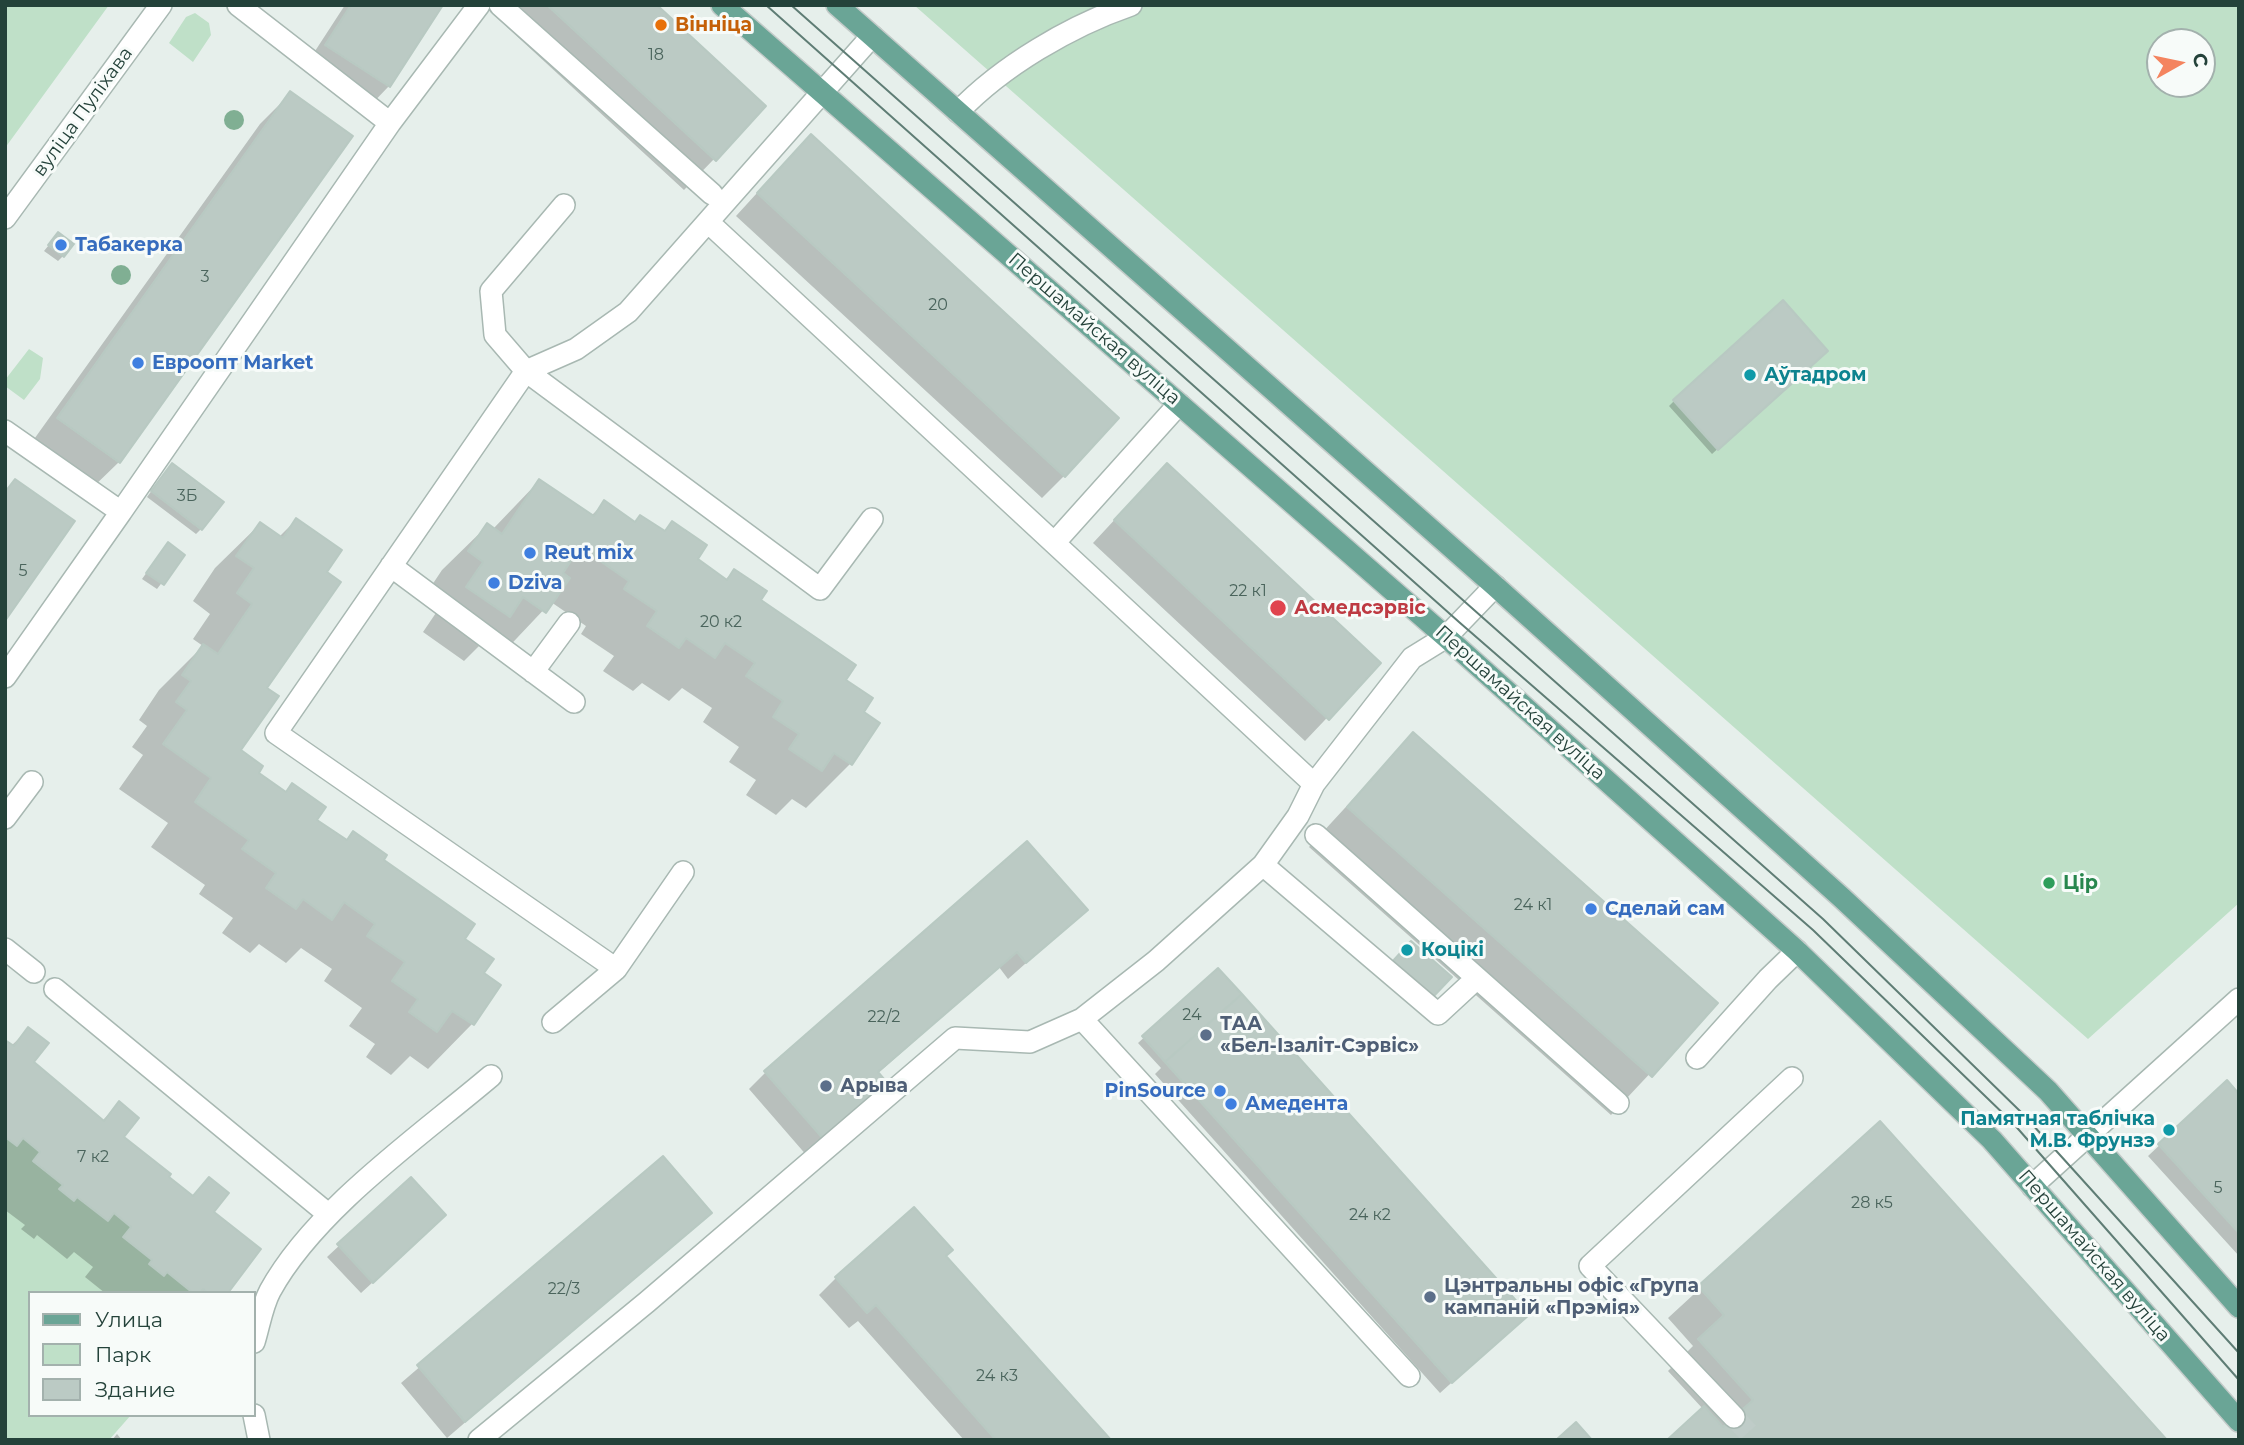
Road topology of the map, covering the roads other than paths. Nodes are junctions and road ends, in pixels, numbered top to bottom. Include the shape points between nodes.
1 (161, 5) edge
2 (238, 5) edge
3 (479, 5) edge
4 (500, 5) edge
5 (722, 5) edge
6 (837, 5) edge
7 (1131, 5) edge
8 (872, 36) junction
9 (823, 92) junction
10 (958, 112) junction
11 (390, 123) junction
12 (712, 194) dead end
13 (564, 205) dead end
14 (5, 218) edge
15 (708, 222) junction
16 (526, 371) junction
17 (1179, 404) junction
18 (5, 431) edge
19 (121, 512) junction
20 (872, 519) dead end
21 (1055, 542) junction
22 (391, 566) junction
23 (1495, 586) junction
24 (569, 623) dead end
25 (1446, 637) junction
26 (533, 672) junction
27 (5, 677) edge
28 (574, 702) dead end
29 (32, 782) dead end
30 (1314, 784) junction
31 (5, 818) edge
32 (1316, 835) dead end
33 (1263, 865) junction
34 (684, 872) dead end
35 (5, 949) edge
36 (1797, 951) junction
37 (616, 969) junction
38 (34, 972) dead end
39 (1477, 978) junction
40 (55, 989) dead end
41 (2239, 999) edge
42 (1082, 1019) junction
43 (553, 1022) dead end
44 (1697, 1058) dead end
45 (491, 1076) dead end
46 (1793, 1078) dead end
47 (1618, 1103) dead end
48 (2088, 1135) junction
49 (2032, 1186) junction
50 (328, 1214) junction
51 (2239, 1307) edge
52 (256, 1335) edge
53 (1409, 1376) dead end
54 (254, 1417) edge
55 (1734, 1418) tunnel mouth
56 (2239, 1421) edge
57 (259, 1440) edge
58 (479, 1440) edge

1 - 14 street, вуліца Пуліхава
2 - 11 street
3 - 11 street
4 - 12 street
5 - 9 main road, Першамайская вуліца
6 - 8 main road
7 - 10 street via 1105,14 995,76
8 - 9 street
8 - 10 main road
9 - 15 street
9 - 17 main road, Першамайская вуліца
10 - 23 main road
11 - 19 street
13 - 16 street via 491,290 495,335
15 - 16 street via 628,312 576,349
15 - 21 street
16 - 20 street via 820,589
16 - 22 street
17 - 21 street
17 - 25 main road, Першамайская вуліца
18 - 19 street
19 - 27 street
21 - 30 street
22 - 26 street
22 - 37 street via 276,733
23 - 25 street
23 - 48 main road via 1842,898 2048,1091
24 - 26 street
25 - 30 street via 1412,658
25 - 36 main road, Першамайская вуліца
26 - 28 street
29 - 31 street
30 - 33 street via 1298,816
32 - 39 street
33 - 39 street via 1438,1014
33 - 42 street via 1156,961
34 - 37 street
35 - 38 street
36 - 44 street
36 - 49 main road, Першамайская вуліца via 1992,1140
37 - 43 street
39 - 47 street
40 - 50 street
41 - 48 street
42 - 53 street
42 - 58 street via 1030,1042 955,1038
45 - 50 street
46 - 55 street via 1590,1266
48 - 49 street
48 - 51 main road
49 - 56 main road, Першамайская вуліца
50 - 52 street via 269,1293
54 - 57 street

